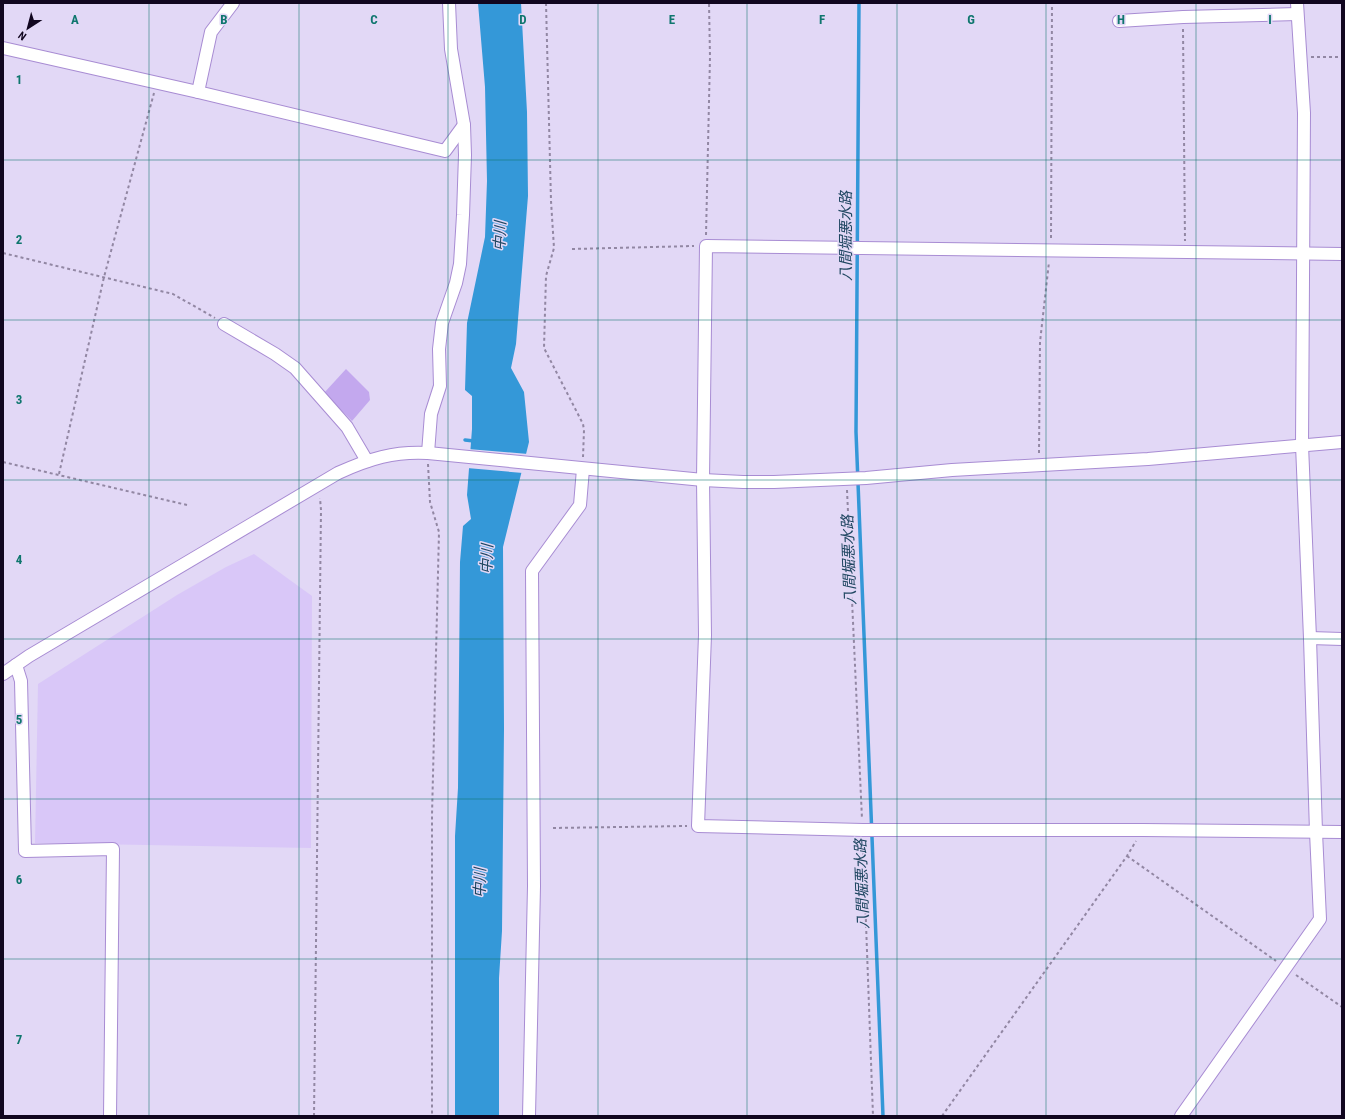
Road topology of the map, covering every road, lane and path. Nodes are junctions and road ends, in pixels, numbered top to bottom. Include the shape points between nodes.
1 (233, 3) edge
2 (449, 3) edge
3 (546, 3) edge
4 (709, 3) edge
5 (1052, 3) edge
6 (1297, 8) edge
7 (1183, 17) junction
8 (1119, 21) dead end
9 (3, 48) edge
10 (1300, 57) junction
11 (1342, 57) edge
12 (157, 82) junction
13 (198, 92) junction
14 (464, 125) junction
15 (706, 246) junction
16 (572, 250) dead end
17 (1051, 250) junction
18 (1185, 252) junction
19 (3, 253) edge
20 (1303, 254) junction
21 (1342, 254) edge
22 (104, 277) junction
23 (224, 324) joint
24 (1342, 442) edge
25 (1302, 445) junction
26 (430, 453) junction
27 (367, 460) junction
28 (3, 462) edge
29 (1039, 465) junction
30 (580, 468) junction
31 (59, 474) junction
32 (848, 478) junction
33 (703, 480) junction
34 (318, 485) junction
35 (188, 505) dead end
36 (1310, 638) junction
37 (1342, 639) edge
38 (16, 665) junction
39 (3, 674) edge
40 (698, 826) junction
41 (553, 828) dead end
42 (862, 830) junction
43 (1143, 830) junction
44 (1316, 832) junction
45 (1342, 832) edge
46 (1127, 856) junction
47 (1286, 968) junction
48 (1342, 1007) edge
49 (110, 1116) edge
50 (314, 1116) edge
51 (432, 1116) edge
52 (529, 1116) edge
53 (873, 1116) edge
54 (942, 1116) edge
55 (1181, 1116) edge

1 - 13 street via 211,32
2 - 14 street via 450,49
3 - 30 path via 550,201 554,248 546,276 544,348 583,424
4 - 15 path
5 - 17 path
6 - 7 street
6 - 10 street
7 - 8 street
7 - 18 path
9 - 12 street
10 - 11 path
10 - 20 street via 1304,112
12 - 13 street
12 - 22 path
13 - 14 street via 445,150
14 - 26 street via 460,264 442,323 439,349 440,386 431,414
15 - 16 path
15 - 17 street
15 - 33 street
17 - 18 street
17 - 29 path via 1040,342
18 - 20 street
19 - 22 path
20 - 21 street
20 - 25 street
22 - 23 path via 173,294
22 - 31 path
23 - 27 street via 295,368 347,427
24 - 25 street
25 - 29 street via 1148,459
25 - 36 street
26 - 27 street via 388,455
26 - 30 street
26 - 51 path via 430,502 439,532 432,814
27 - 34 street
28 - 31 path
29 - 32 street
30 - 33 street
30 - 52 street via 580,505 532,571 534,886
31 - 35 path
32 - 33 street via 751,482
32 - 42 path
33 - 40 street via 705,635
34 - 38 street
34 - 50 path via 321,510
36 - 37 street
36 - 44 street
38 - 39 street
38 - 49 street via 21,681 26,851 113,849
40 - 41 path
40 - 42 street
42 - 43 street
42 - 53 path
43 - 44 street
43 - 46 path
44 - 45 street
44 - 47 street via 1320,919
46 - 47 path
46 - 54 path
47 - 48 path
47 - 55 street

